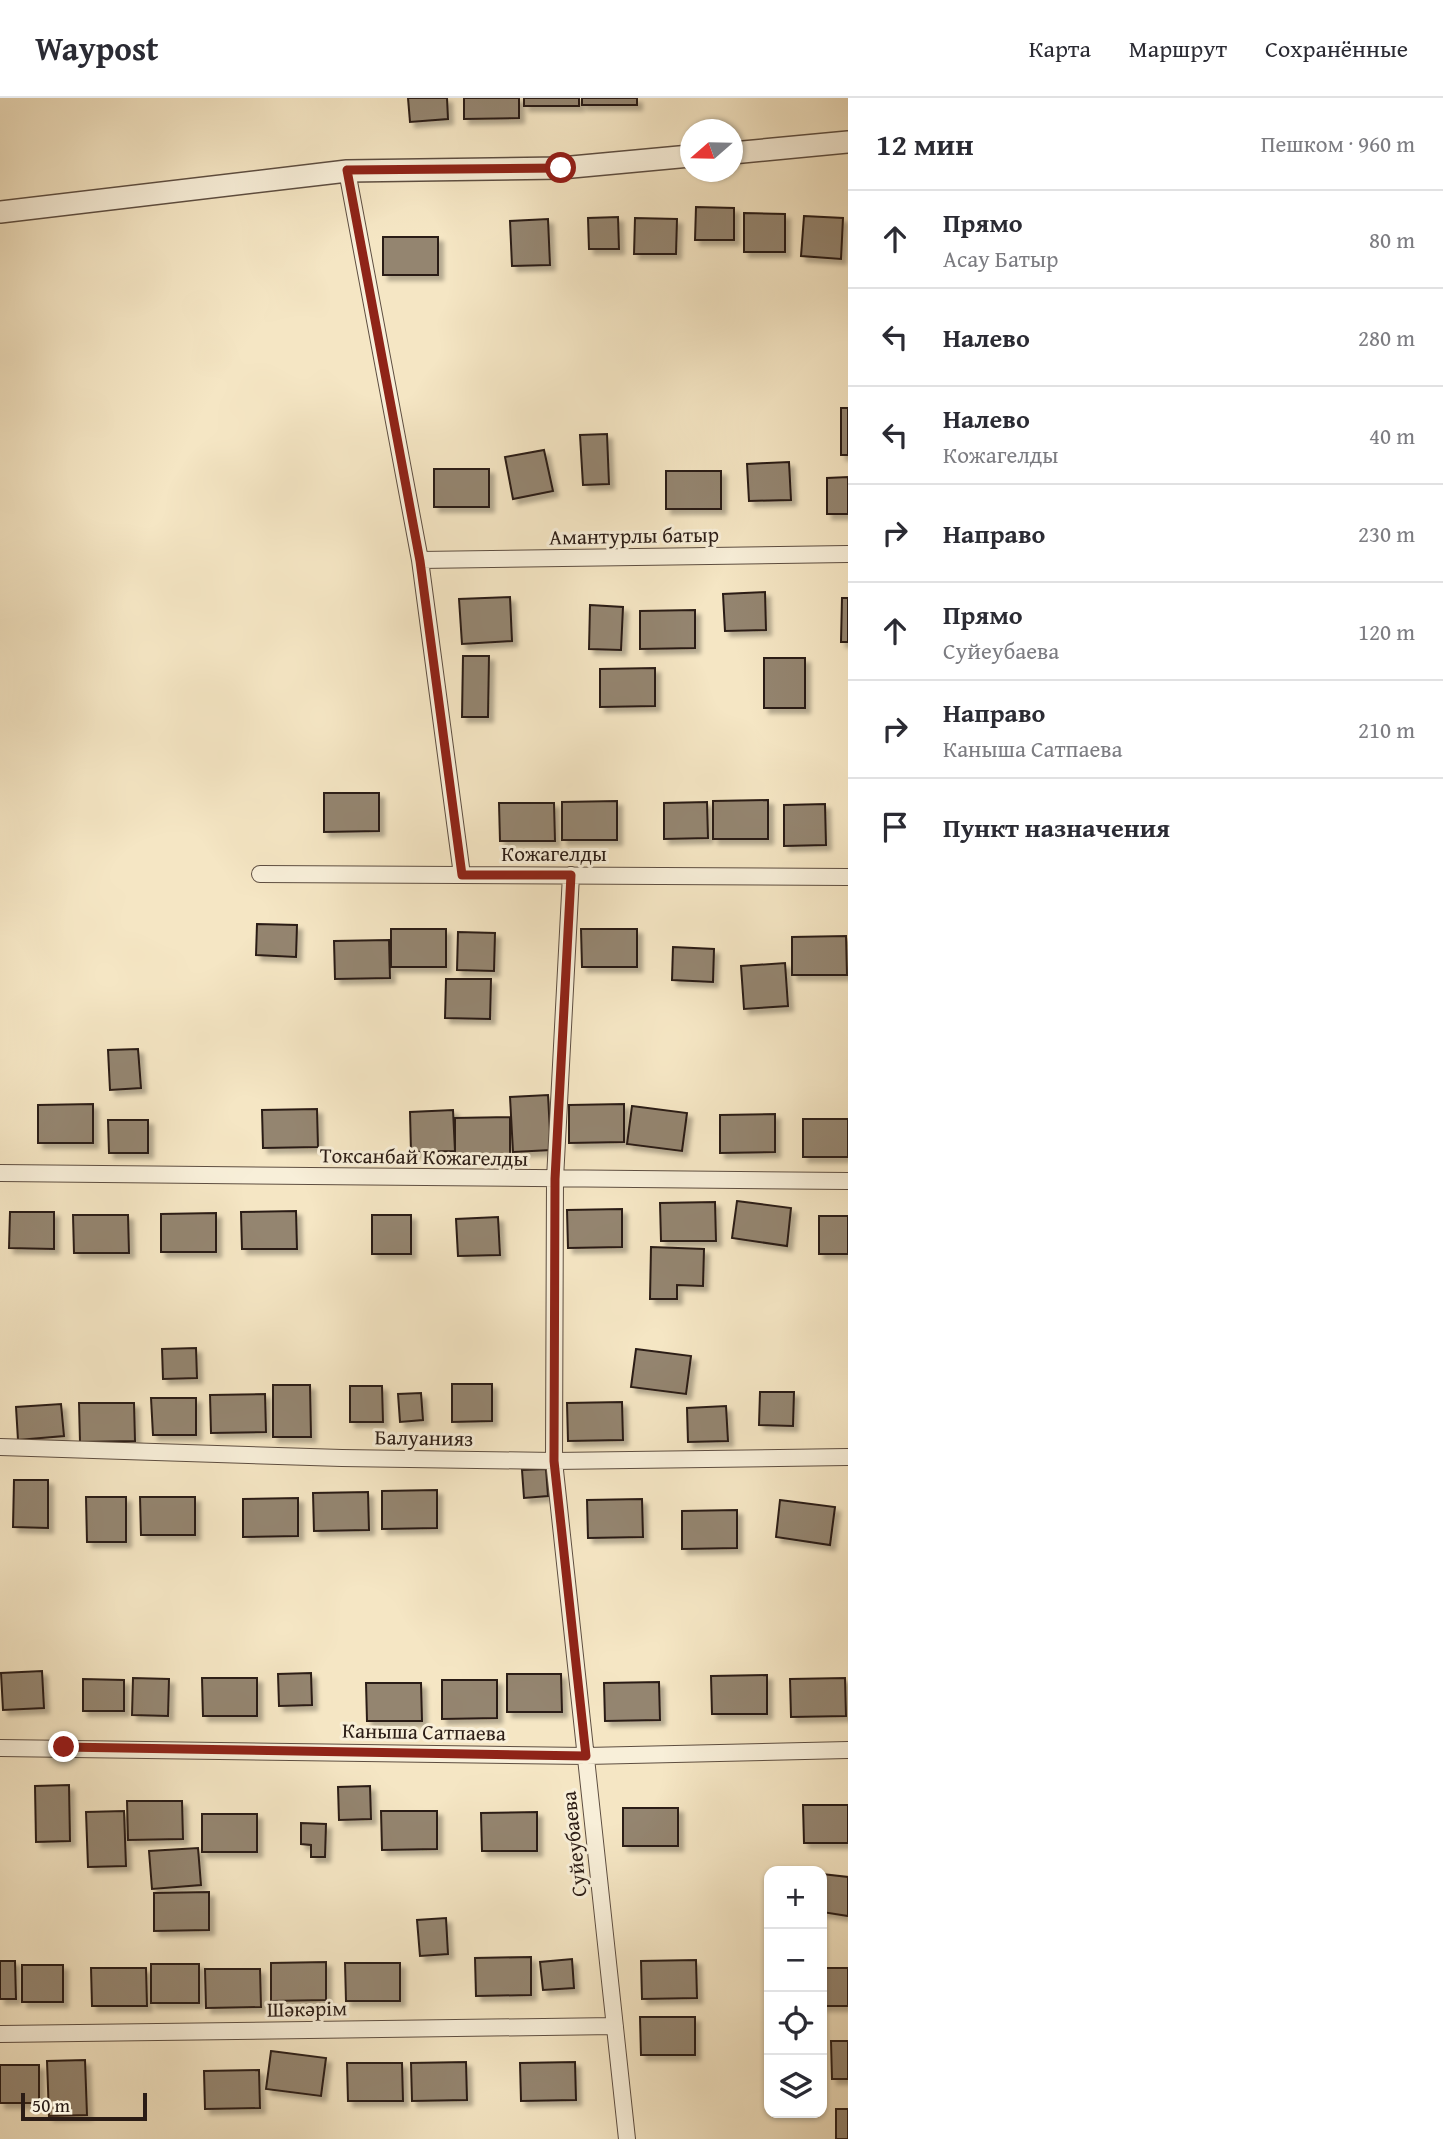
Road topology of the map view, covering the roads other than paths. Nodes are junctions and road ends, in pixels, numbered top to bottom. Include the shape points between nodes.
1 (848, 142) edge
2 (743, 151) edge
3 (680, 157) edge
4 (347, 170) junction
5 (0, 212) edge
6 (848, 554) edge
7 (420, 561) junction
8 (260, 874) dead end
9 (462, 875) junction
10 (571, 875) junction
11 (848, 877) edge
12 (0, 1173) edge
13 (555, 1179) junction
14 (848, 1181) edge
15 (0, 1447) edge
16 (848, 1457) edge
17 (554, 1461) junction
18 (0, 1748) edge
19 (848, 1750) edge
20 (586, 1756) junction
21 (615, 2026) junction
22 (0, 2034) edge
23 (627, 2139) edge

1 - 2 street
3 - 4 street via 561,168
4 - 5 street
4 - 7 street
6 - 7 street, Амантурлы батыр
7 - 9 street
8 - 9 street, Кожагелды
9 - 10 street, Кожагелды
10 - 11 street, Кожагелды
10 - 13 street, Суйеубаева
12 - 13 street, Токсанбай Кожагелды
13 - 14 street, Токсанбай Кожагелды
13 - 17 street, Суйеубаева
15 - 17 street, Балуанияз
16 - 17 street, Балуанияз
17 - 20 street, Суйеубаева
18 - 20 street, Каныша Сатпаева
19 - 20 street, Каныша Сатпаева
20 - 21 street, Суйеубаева
21 - 22 street, Шәкәрім
21 - 23 street, Суйеубаева

